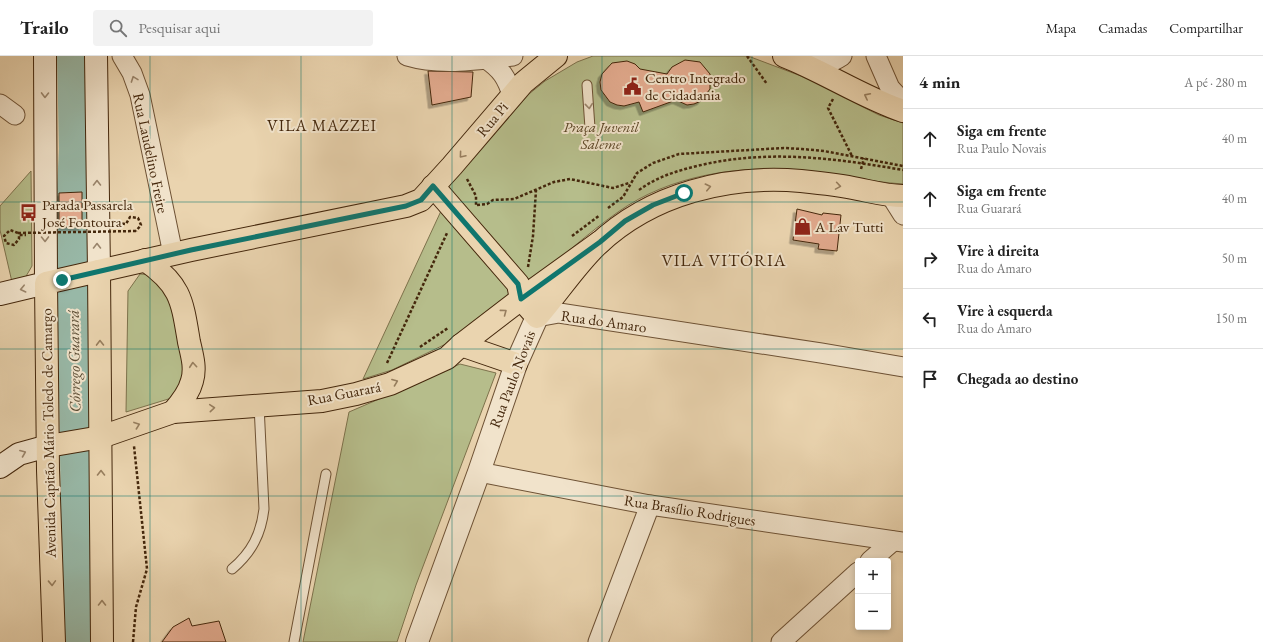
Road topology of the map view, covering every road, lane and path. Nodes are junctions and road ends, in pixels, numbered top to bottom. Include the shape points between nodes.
1 (45, 56) edge
2 (96, 56) edge
3 (122, 56) edge
4 (407, 56) edge
5 (513, 56) edge
6 (556, 56) edge
7 (747, 56) edge
8 (784, 56) edge
9 (842, 56) edge
10 (876, 56) edge
11 (486, 59) junction
12 (806, 65) junction
13 (840, 82) junction
14 (767, 84) dead end
15 (587, 86) dead end
16 (512, 95) junction
17 (903, 102) edge
18 (0, 104) edge
19 (903, 111) edge
20 (15, 115) dead end
21 (590, 128) dead end
22 (852, 156) dead end
23 (433, 186) junction
24 (536, 190) dead end
25 (897, 196) edge
26 (903, 215) edge
27 (126, 224) dead end
28 (19, 236) dead end
29 (600, 242) junction
30 (173, 254) junction
31 (145, 260) junction
32 (528, 269) dead end
33 (92, 272) junction
34 (54, 281) junction
35 (0, 294) edge
36 (521, 299) junction
37 (537, 317) junction
38 (461, 345) junction
39 (516, 364) junction
40 (903, 367) edge
41 (259, 404) junction
42 (173, 412) junction
43 (128, 429) junction
44 (74, 442) junction
45 (0, 467) edge
46 (479, 472) junction
47 (326, 474) dead end
48 (650, 505) junction
49 (898, 541) edge
50 (874, 558) edge
51 (232, 569) dead end
52 (855, 575) edge
53 (54, 642) edge
54 (102, 642) edge
55 (133, 642) edge
56 (294, 642) edge
57 (416, 642) edge
58 (598, 642) edge
59 (781, 642) edge

1 -> 34 main road, Avenida Capitão Mário Toledo de Camargo
33 -> 2 main road, Avenida Capitão Mário Toledo de Camargo
30 -> 3 street, Rua Laudelino Freire via 140,95
4 - 11 street via 443,61
5 - 11 street
6 - 16 main road, Rua Pi
7 - 14 path
8 - 12 main road
9 - 12 street via 820,66
10 - 17 street via 890,88
11 - 16 street via 508,80
12 - 13 main road
19 -> 13 main road via 883,104
13 - 22 path via 828,108
15 -> 21 lane
16 -> 23 main road, Rua Pi
18 - 20 street
23 - 30 main road via 421,200 406,206
23 - 36 main road via 518,284
24 - 32 path
25 - 26 street, Rua Paulo Novais
29 -> 25 main road, Rua Paulo Novais via 625,221 653,205 711,186 738,182 799,181
27 - 28 path, bridge via 127,220 135,216 141,221 136,232 18,233 10,230 4,236 4,240 14,245
29 - 36 main road, Rua Guarará
29 - 37 main road, Rua Paulo Novais
30 - 31 main road
31 - 33 main road
42 -> 31 main road via 189,389 194,370 182,303 176,290 161,272
33 - 34 main road
44 -> 33 main road, Avenida Capitão Mário Toledo de Camargo
34 -> 35 main road
34 - 44 main road, Avenida Capitão Mário Toledo de Camargo
36 - 37 main road
38 -> 36 main road, Rua Guarará
37 - 39 main road, Rua Paulo Novais
37 - 40 street, Rua do Amaro via 559,313
38 - 39 main road
41 -> 38 main road, Rua Guarará via 322,401 375,390 408,378 447,358
39 - 46 main road, Rua Paulo Novais
42 -> 41 main road, Rua Guarará
41 - 51 lane via 264,509 262,526 252,549
43 -> 42 main road, Rua Guarará
43 - 44 main road, Rua Guarará
43 - 55 path via 134,448 147,569 136,607
45 -> 44 main road via 19,454
44 -> 53 main road, Avenida Capitão Mário Toledo de Camargo
54 -> 44 main road, Avenida Capitão Mário Toledo de Camargo
46 - 48 street, Rua Brasílio Rodrigues
46 - 57 main road, Rua Paulo Novais
47 - 56 lane
48 - 49 street, Rua Brasílio Rodrigues
48 - 58 street
49 - 50 street
52 - 59 street

